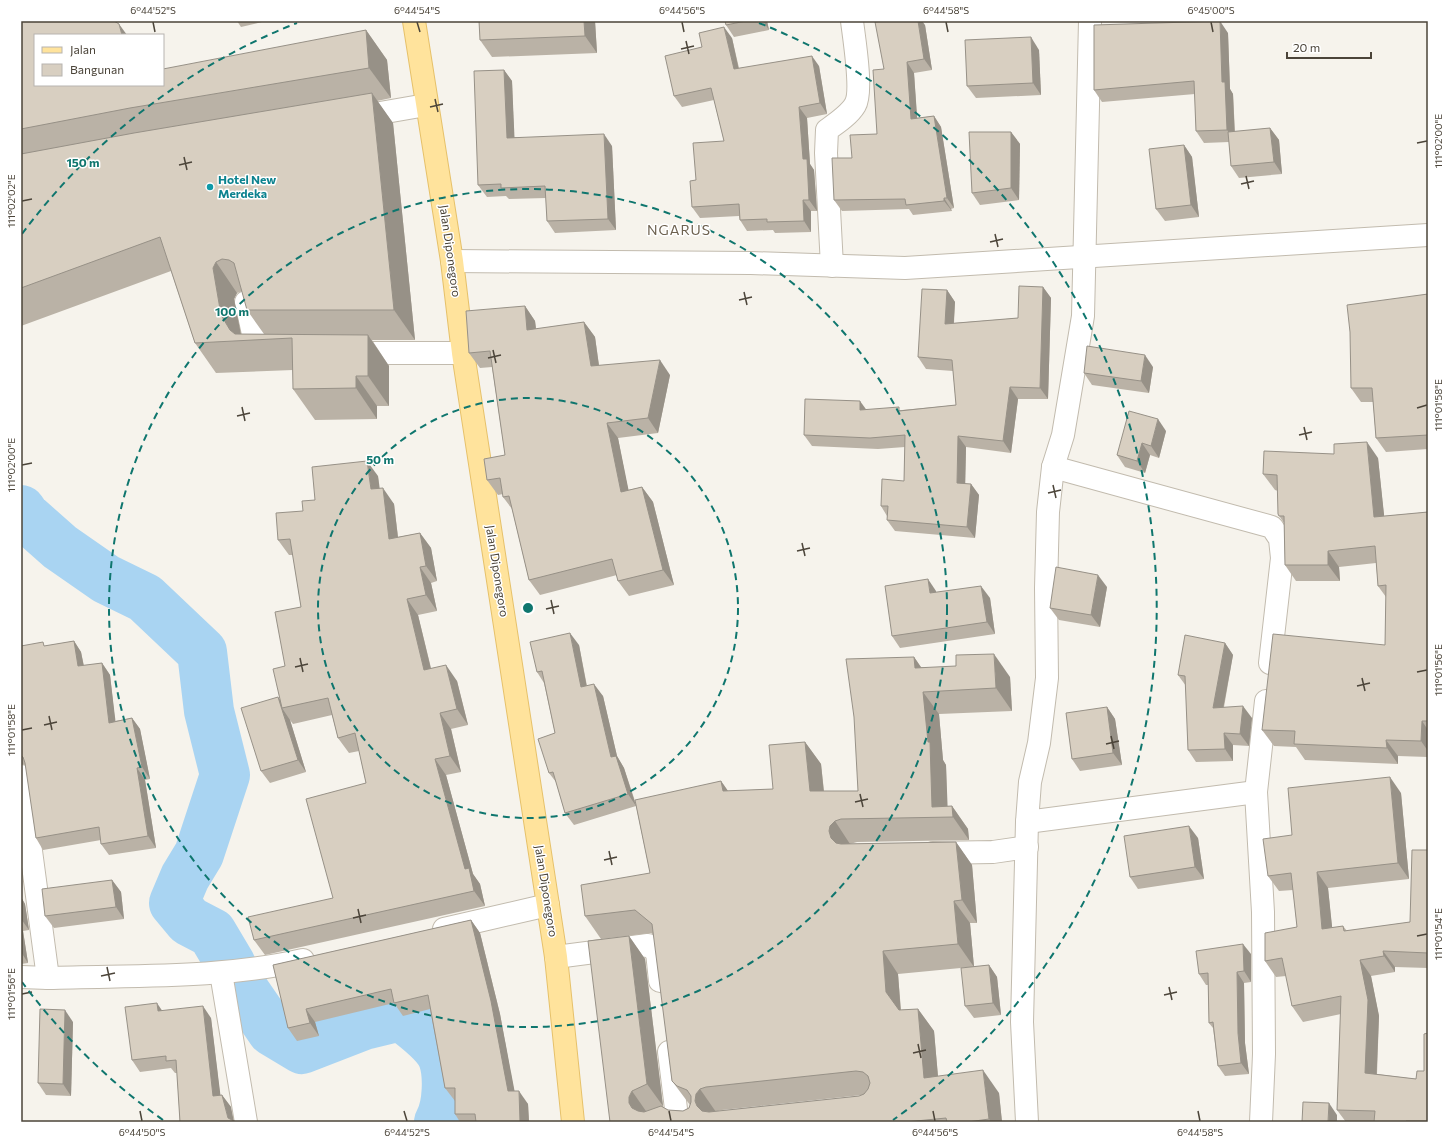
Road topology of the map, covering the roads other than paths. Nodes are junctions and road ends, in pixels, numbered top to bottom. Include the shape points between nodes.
1 (414, 21) edge
2 (852, 21) edge
3 (1090, 21) edge
4 (426, 105) junction
5 (340, 120) edge
6 (1428, 235) edge
7 (1085, 257) junction
8 (452, 261) junction
9 (832, 266) junction
10 (246, 302) edge
11 (293, 353) edge
12 (331, 353) edge
13 (463, 353) junction
14 (1053, 467) junction
15 (21, 776) edge
16 (1256, 792) junction
17 (1027, 822) junction
18 (1028, 847) junction
19 (913, 853) edge
20 (548, 905) junction
21 (425, 933) edge
22 (326, 955) edge
23 (556, 957) junction
24 (221, 973) junction
25 (21, 977) edge
26 (48, 978) junction
27 (662, 998) edge
28 (666, 1029) edge
29 (683, 1115) edge
30 (246, 1122) edge
31 (573, 1122) edge
32 (657, 1122) edge
33 (1027, 1122) edge
34 (1262, 1122) edge

1 - 4 main road, Jalan Diponegoro
2 - 9 street via 859,87 856,104 827,130
3 - 7 street
4 - 5 street
4 - 8 main road, Jalan Diponegoro
6 - 7 street
7 - 9 street via 905,268
7 - 14 street via 1083,316 1073,384 1063,436
8 - 9 street
8 - 13 main road, Jalan Diponegoro
10 - 11 street via 255,343 262,353
12 - 13 street
13 - 20 main road, Jalan Diponegoro
14 - 16 street via 1272,527 1280,539 1282,558
14 - 17 street via 1048,512 1047,678 1039,743 1030,782
15 - 26 street
16 - 17 street
16 - 34 street via 1263,912
17 - 18 street
18 - 19 street via 993,852
18 - 33 street via 1022,1022
20 - 21 street
20 - 23 main road, Jalan Diponegoro
22 - 24 street via 280,966
23 - 27 street via 648,945 657,952
23 - 31 main road, Jalan Diponegoro
24 - 26 street
24 - 30 street
25 - 26 street
28 - 29 street
29 - 32 street

